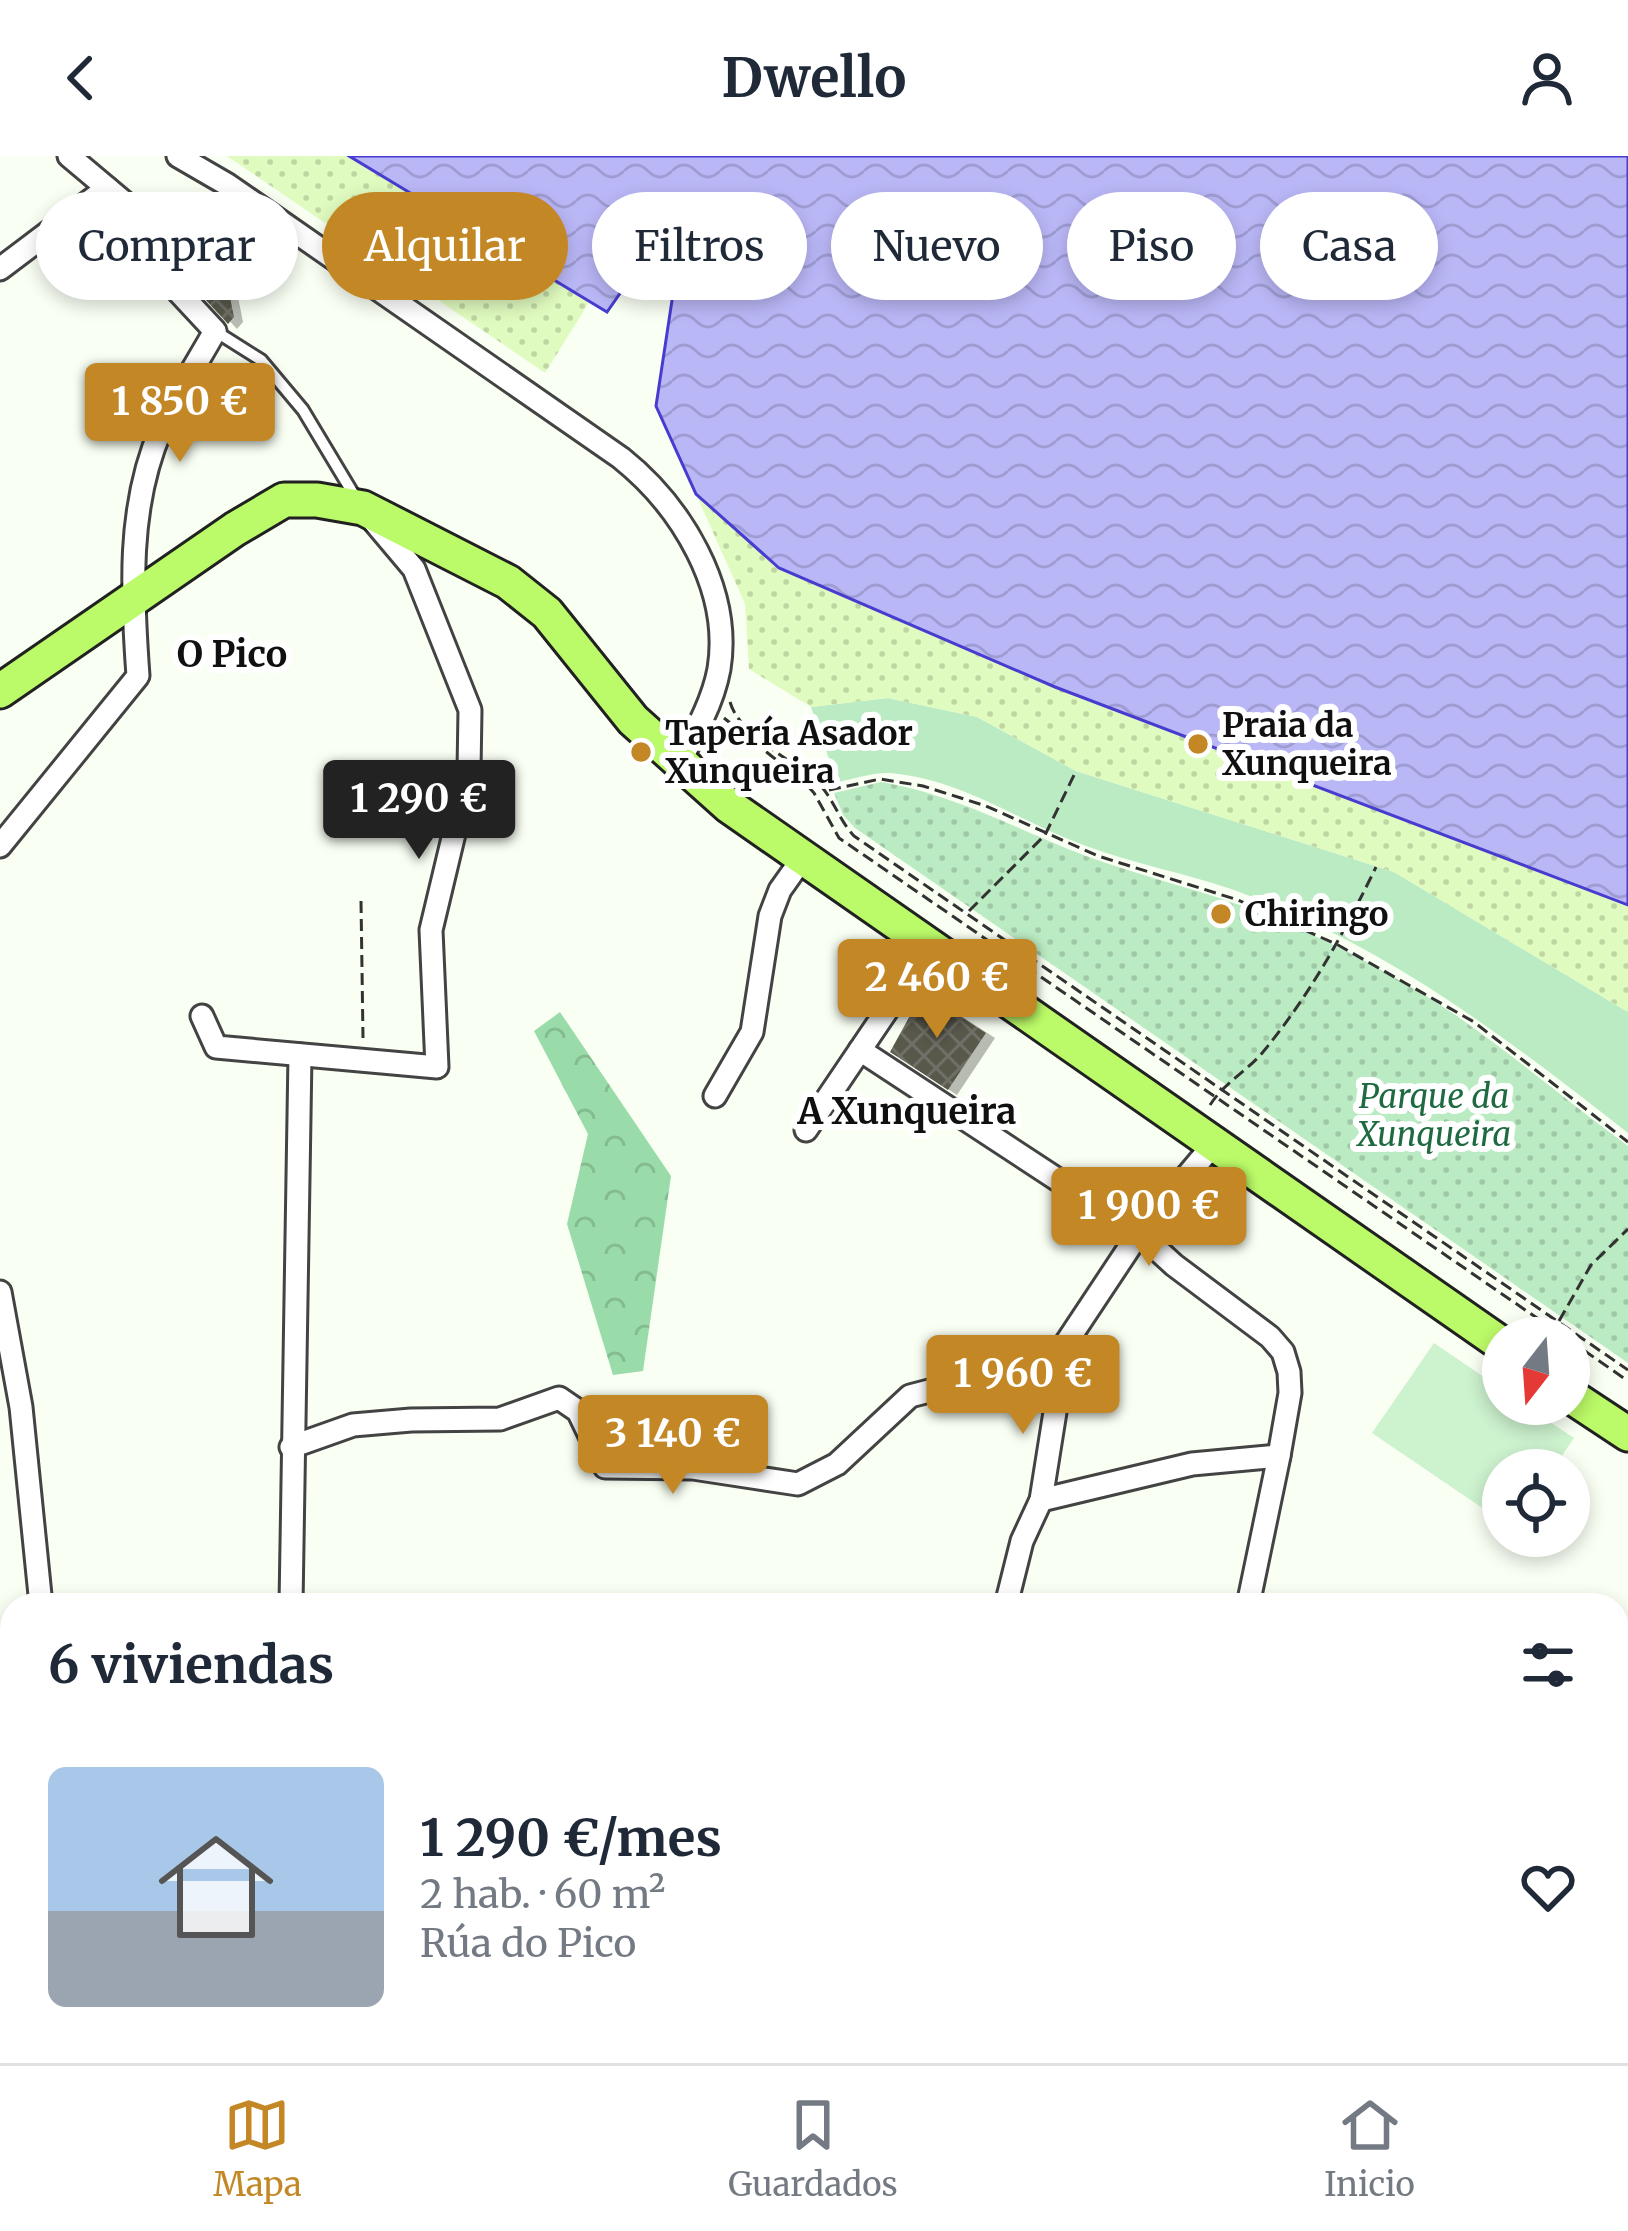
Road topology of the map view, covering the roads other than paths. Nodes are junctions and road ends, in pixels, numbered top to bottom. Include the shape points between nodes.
1 (70, 156) edge
2 (178, 156) edge
3 (107, 188) junction
4 (112, 192) edge
5 (0, 269) edge
6 (186, 300) edge
7 (214, 331) junction
8 (362, 508) junction
9 (133, 598) junction
10 (0, 691) edge
11 (686, 763) junction
12 (0, 846) edge
13 (802, 859) junction
14 (932, 945) junction
15 (202, 1016) dead end
16 (860, 1050) junction
17 (300, 1055) junction
18 (715, 1096) dead end
19 (806, 1130) dead end
20 (1203, 1138) junction
21 (1139, 1233) junction
22 (0, 1292) edge
23 (1482, 1331) edge
24 (1058, 1382) junction
25 (1590, 1409) edge
26 (1628, 1434) edge
27 (291, 1447) junction
28 (1279, 1456) junction
29 (1042, 1500) junction
30 (40, 1593) edge
31 (291, 1593) edge
32 (1009, 1593) edge
33 (1250, 1593) edge

1 - 3 street
2 - 11 street via 621,458 666,503 708,578 720,645
3 - 4 street
3 - 5 street
6 - 7 street
7 - 8 lane via 261,360 289,393
7 - 9 street via 160,431 136,519
8 - 9 main road via 284,500
8 - 11 main road via 508,582 547,614 633,720
8 - 17 street via 414,568 470,710 469,771 430,930 436,1067
9 - 10 main road
9 - 12 street via 138,676
11 - 13 main road
13 - 14 main road
13 - 18 street via 770,916 752,1031
14 - 16 street
14 - 20 main road
15 - 17 street via 216,1047
16 - 19 street
16 - 21 street
17 - 27 street
20 - 21 street
20 - 23 main road
21 - 24 street via 1066,1343
21 - 28 street via 1283,1352 1290,1394
22 - 30 street
24 - 27 street via 975,1378 910,1396 837,1464 798,1484 693,1468 605,1467 578,1411 559,1398 500,1419 353,1425
24 - 29 street
25 - 26 main road
27 - 31 street
28 - 29 street via 1192,1464
28 - 33 street
29 - 32 street

